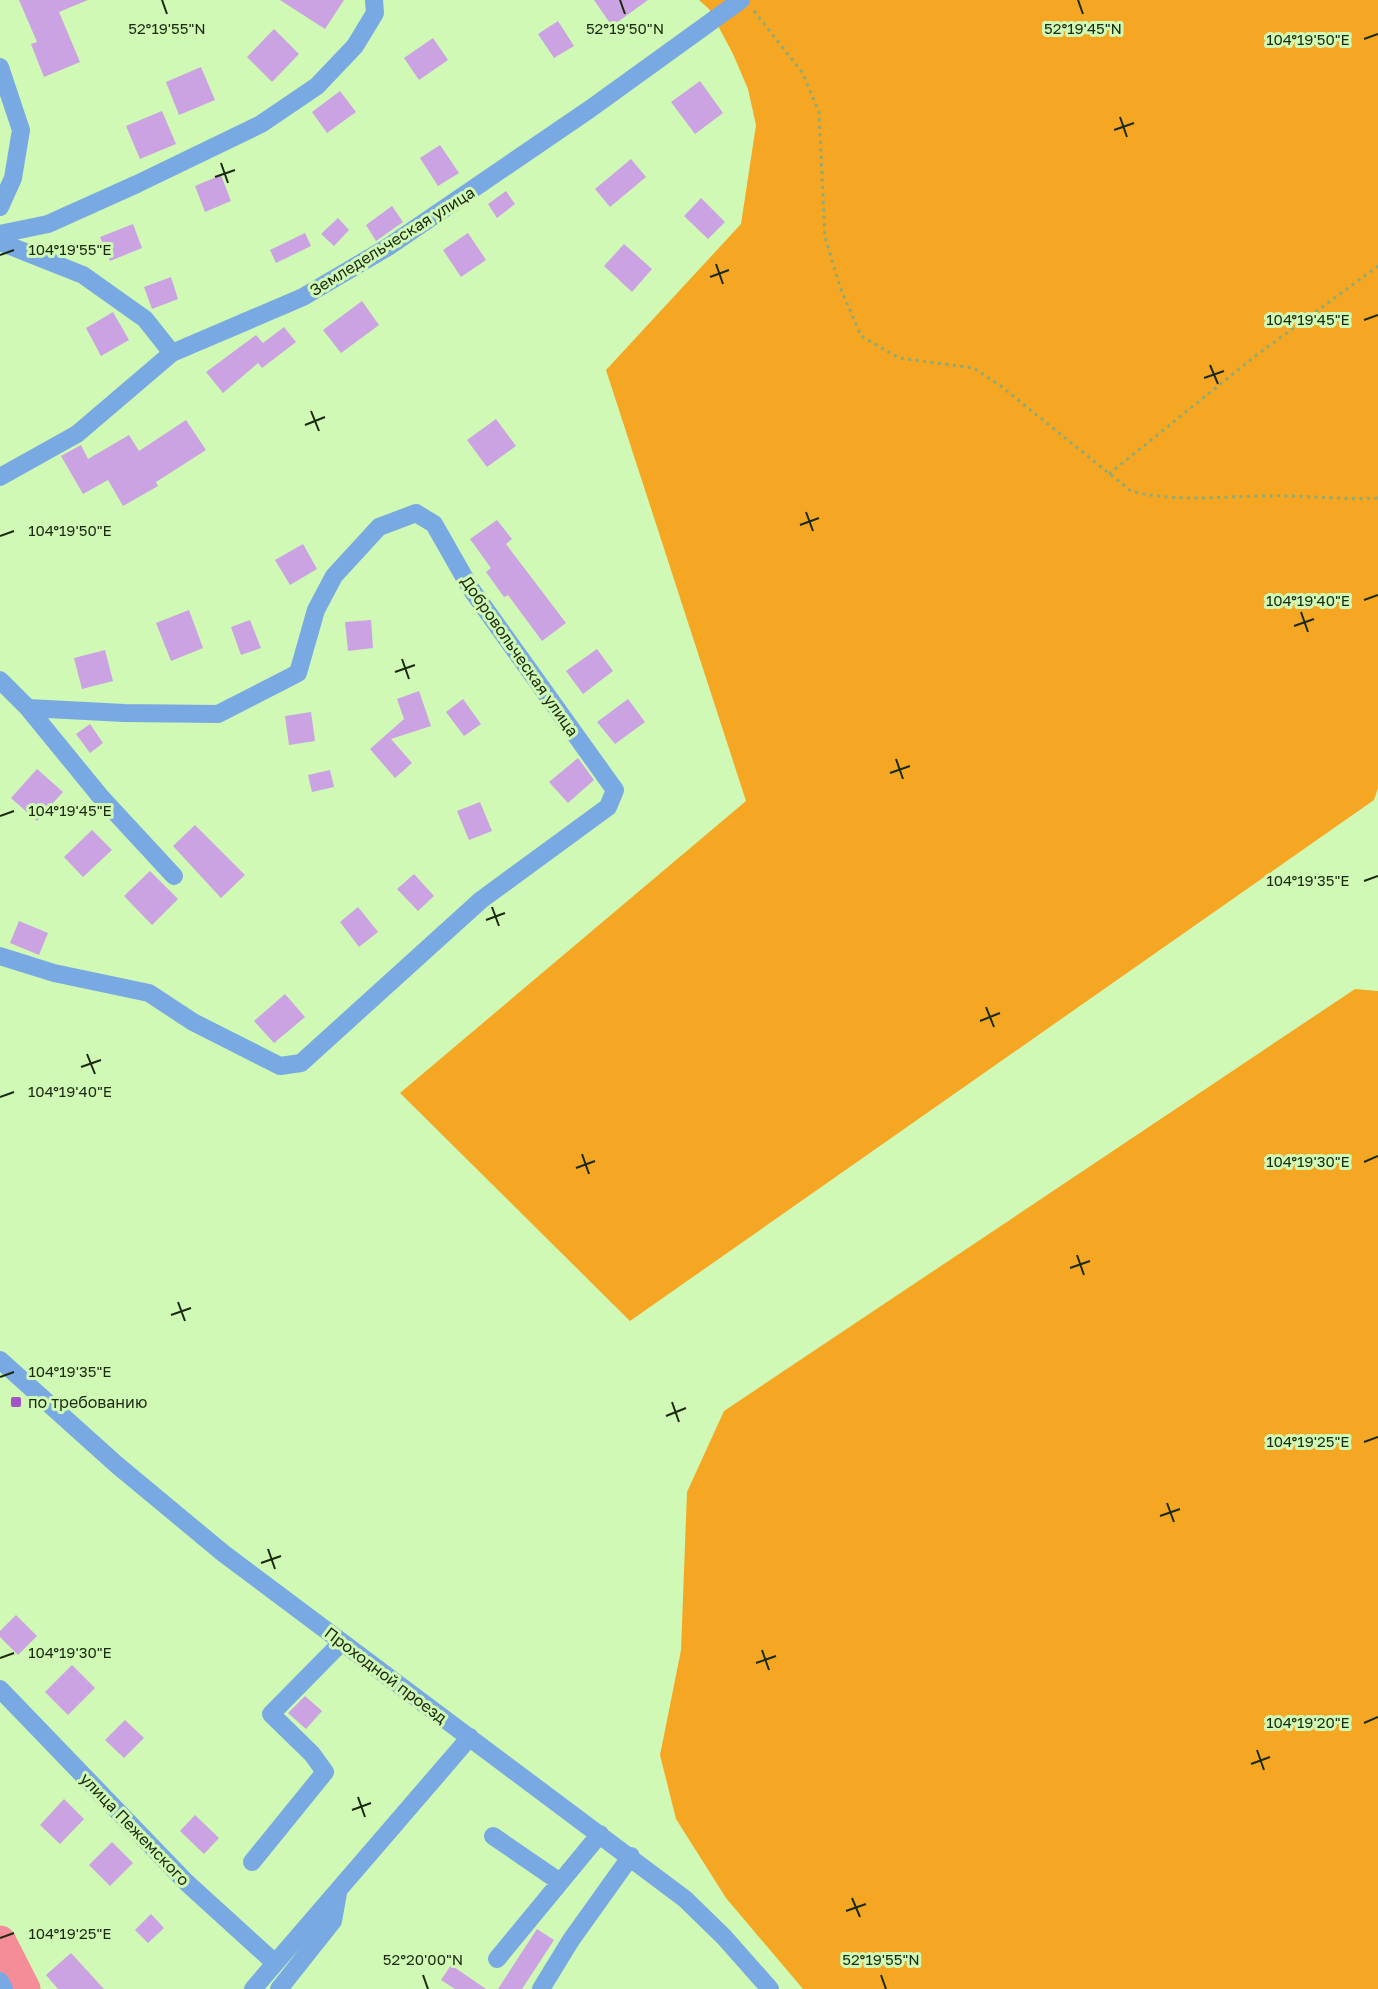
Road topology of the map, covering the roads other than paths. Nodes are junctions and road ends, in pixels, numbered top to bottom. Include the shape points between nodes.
1 (374, 0) edge
2 (746, 4) edge
3 (0, 67) edge
4 (0, 207) edge
5 (0, 234) edge
6 (0, 242) edge
7 (172, 353) junction
8 (0, 477) edge
9 (0, 680) edge
10 (28, 708) junction
11 (174, 876) dead end
12 (0, 956) edge
13 (0, 1360) edge
14 (342, 1642) junction
15 (0, 1689) edge
16 (470, 1737) junction
17 (600, 1833) junction
18 (493, 1836) dead end
19 (631, 1856) junction
20 (252, 1862) dead end
21 (560, 1882) junction
22 (338, 1892) junction
23 (497, 1959) dead end
24 (275, 1963) junction
25 (0, 1981) edge
26 (4, 1989) edge
27 (253, 1989) edge
28 (279, 1989) edge
29 (541, 1989) edge
30 (770, 1989) edge

1 - 5 street via 375,13 356,46 317,86 261,124 48,224
2 - 7 street, Земледельческая улица via 388,247 303,297
3 - 4 street via 21,130 13,178
6 - 7 street via 83,275 145,319
7 - 8 street, Земледельческая улица via 77,434
9 - 10 street
10 - 11 street via 100,796
10 - 12 street, Добровольческая улица via 218,714 298,673 316,610 334,576 379,527 416,513 434,524 471,589 615,790 608,807 482,900 301,1063 280,1066 193,1022 149,993 54,973
13 - 14 street, Проходной проезд via 223,1553
14 - 16 street, Проходной проезд
14 - 20 street via 271,1714 326,1772
15 - 24 street, улица Пежемского via 187,1883
16 - 17 street, Проходной проезд
16 - 22 street
17 - 19 street, Проходной проезд
17 - 21 street
18 - 21 street
19 - 29 street
19 - 30 street, Проходной проезд via 685,1899
21 - 23 street
22 - 24 street
22 - 28 street via 333,1921
24 - 27 street
25 - 26 street

